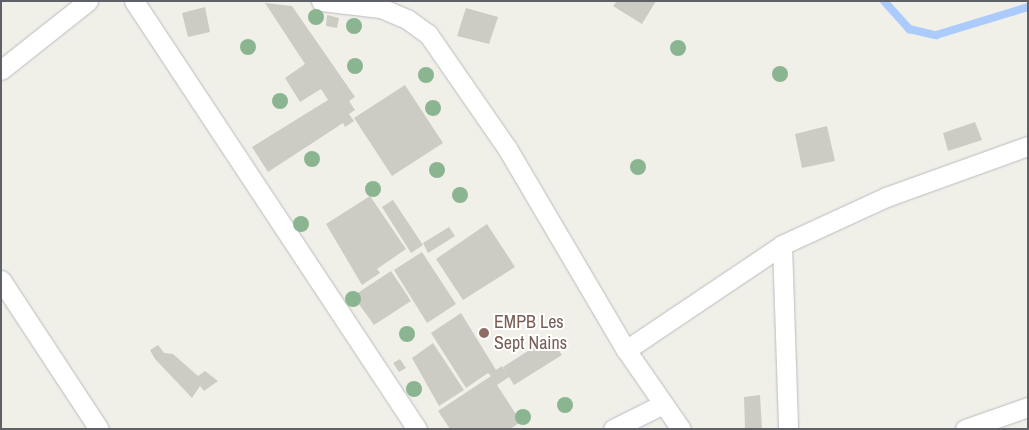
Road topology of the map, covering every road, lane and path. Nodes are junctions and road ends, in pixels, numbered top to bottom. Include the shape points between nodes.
1 (88, 1) edge
2 (134, 1) edge
3 (321, 1) edge
4 (386, 5) edge
5 (1, 70) edge
6 (1028, 146) edge
7 (782, 245) junction
8 (1, 280) edge
9 (626, 350) junction
10 (663, 404) junction
11 (1028, 407) edge
12 (99, 429) edge
13 (417, 429) edge
14 (613, 429) edge
15 (681, 429) edge
16 (788, 429) edge
17 (965, 429) edge

1 - 5 street
2 - 13 street
3 - 4 street
4 - 9 street via 428,34 507,148
6 - 7 street via 886,197
7 - 9 street
7 - 16 street
8 - 12 street
9 - 10 street
10 - 14 street
10 - 15 street
11 - 17 street

